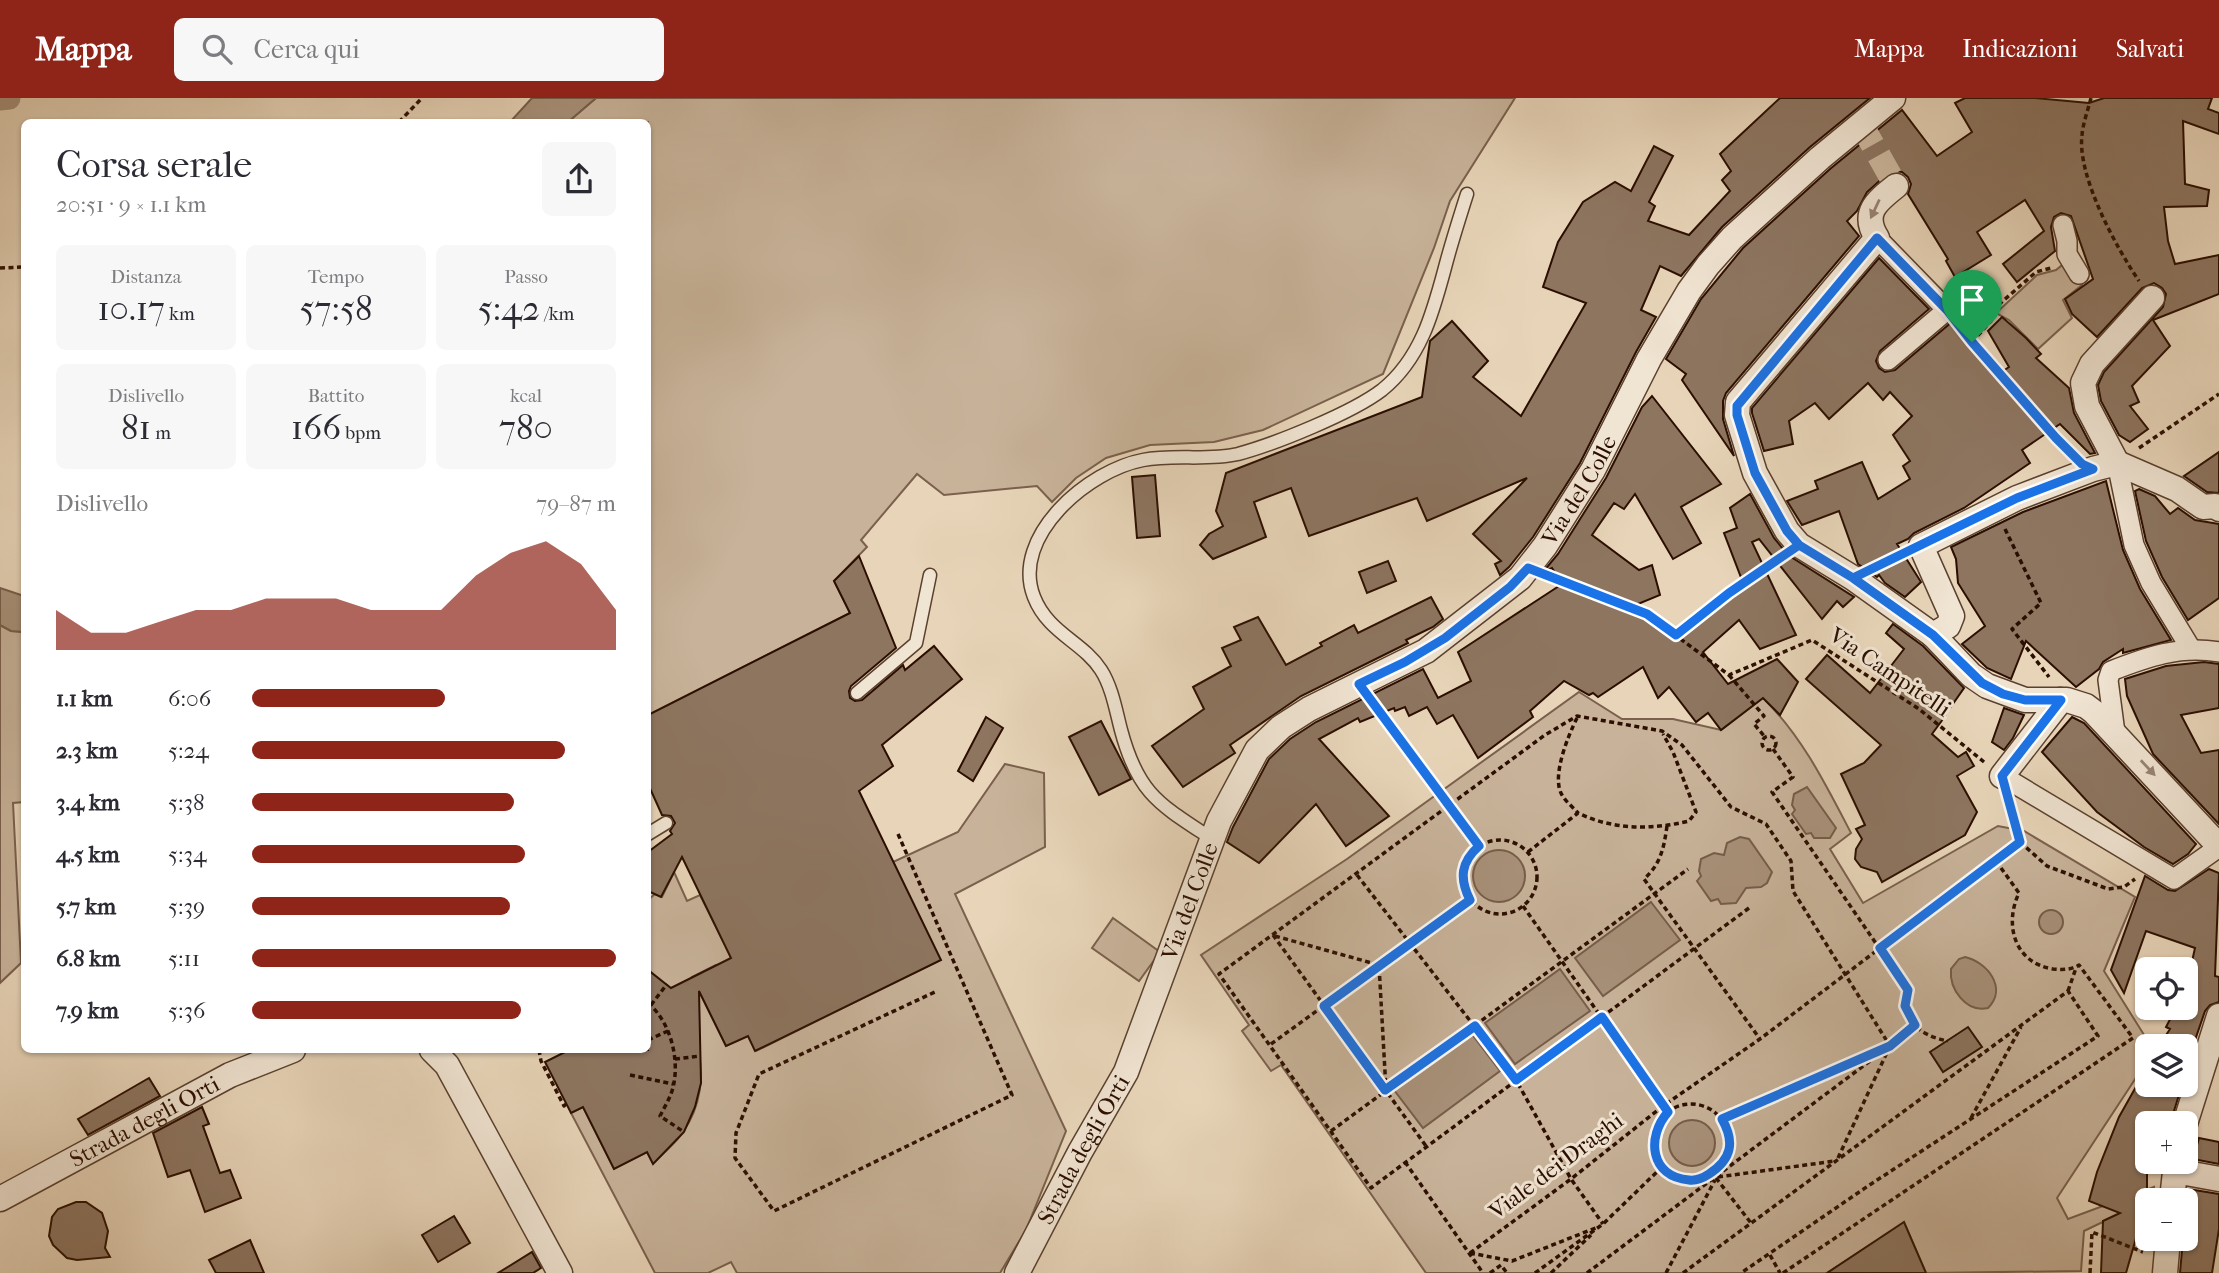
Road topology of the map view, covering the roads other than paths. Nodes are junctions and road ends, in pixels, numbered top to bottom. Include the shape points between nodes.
1 (1894, 98) edge
2 (1896, 186) dead end
3 (1467, 194) dead end
4 (2063, 225) dead end
5 (1877, 238) junction
6 (2080, 274) dead end
7 (2152, 298) road end
8 (1888, 360) dead end
9 (2117, 463) junction
10 (2219, 509) edge
11 (930, 575) dead end
12 (1933, 635) junction
13 (2190, 649) junction
14 (2219, 652) edge
15 (857, 693) dead end
16 (2064, 700) junction
17 (2115, 733) junction
18 (2002, 776) joint
19 (666, 823) dead end
20 (651, 832) edge
21 (1212, 839) junction
22 (2219, 846) edge
23 (2219, 1016) edge
24 (1145, 1024) joint
25 (282, 1053) edge
26 (435, 1053) edge
27 (2189, 1111) edge
28 (2198, 1173) edge
29 (2219, 1179) edge
30 (0, 1199) edge
31 (560, 1273) edge
32 (1017, 1273) edge

1 - 21 street, Via del Colle via 1810,166 1708,265 1648,359 1593,470 1528,568 1445,638 1298,715 1263,744 1231,795
2 -> 5 street via 1872,210 1870,224
3 - 21 lane via 1424,336 1390,383 1360,404 1251,450 1219,457 1142,460 1103,474 1061,508 1032,550 1030,585 1036,603 1057,630 1102,671 1144,788
4 - 6 street via 2067,254
5 - 8 street via 1947,310
5 - 12 street via 1737,406 1737,415 1755,473 1799,545
7 - 9 street via 2092,364 2083,383 2087,407
9 - 10 street via 2177,489 2203,507
9 - 12 street via 2043,487 1921,546 1952,615 1948,626
9 - 13 street via 2134,545
11 - 15 lane via 916,643
12 - 16 street via 1987,686 2025,700
13 - 14 street
13 - 17 street via 2111,671 2108,680
16 - 17 street via 2090,709
16 - 18 street
17 -> 22 street
18 - 22 street via 2174,879
19 - 20 lane
21 - 24 street, Via del Colle
23 - 27 street
24 - 32 street, Strada degli Orti via 1126,1072
25 - 30 street, Strada degli Orti via 248,1062
26 - 31 street via 447,1065
28 - 29 street

